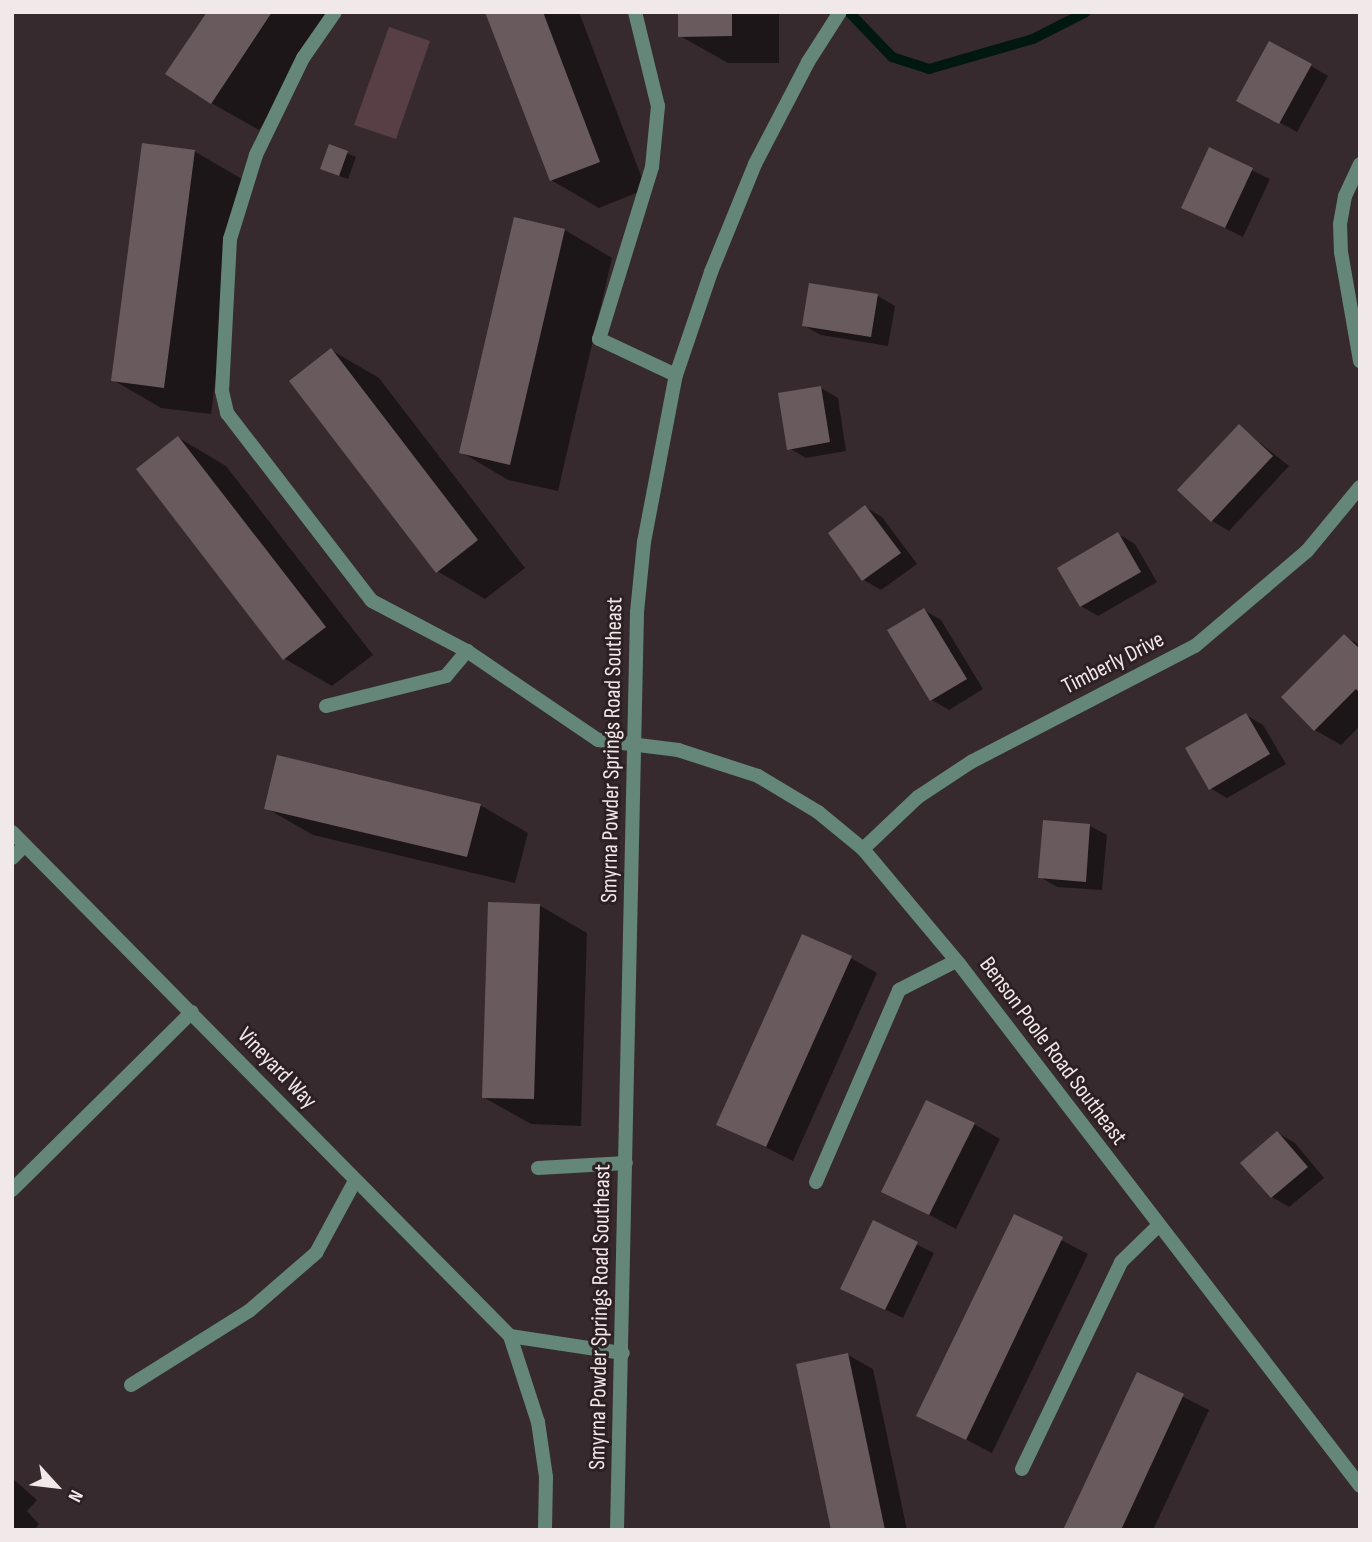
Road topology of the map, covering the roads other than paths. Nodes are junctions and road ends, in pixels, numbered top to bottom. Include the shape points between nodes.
1 (335, 12) edge
2 (635, 12) edge
3 (840, 12) edge
4 (1360, 164) edge
5 (1360, 361) edge
6 (676, 375) junction
7 (1360, 487) edge
8 (467, 651) junction
9 (326, 706) dead end
10 (634, 746) junction
11 (12, 832) edge
12 (25, 845) junction
13 (863, 849) junction
14 (12, 859) edge
15 (956, 961) junction
16 (192, 1012) junction
17 (626, 1163) junction
18 (538, 1168) dead end
19 (355, 1181) junction
20 (816, 1182) dead end
21 (12, 1190) edge
22 (1158, 1226) junction
23 (510, 1336) junction
24 (623, 1353) junction
25 (131, 1385) dead end
26 (1022, 1469) dead end
27 (1360, 1486) edge
28 (545, 1530) edge
29 (617, 1530) edge

1 - 8 street, Benson Poole Road Southeast via 303,58 256,155 230,239 222,391 228,413 372,601
2 - 6 street via 658,106 652,167 598,339
3 - 6 street, Smyrna Powder Springs Road Southeast via 808,62 755,164
4 - 5 street via 1345,196 1340,224
6 - 10 street, Smyrna Powder Springs Road Southeast via 644,542 637,612
7 - 13 street, Timberly Drive via 1307,551 1195,646 971,762 918,797
8 - 9 street via 446,676
8 - 10 street, Benson Poole Road Southeast via 598,740
10 - 13 street, Benson Poole Road Southeast via 678,750 758,776 818,812
10 - 17 street, Smyrna Powder Springs Road Southeast
11 - 12 street, Vineyard Way
12 - 14 street
12 - 16 street, Vineyard Way
13 - 15 street, Benson Poole Road Southeast
15 - 20 street via 899,990
15 - 22 street, Benson Poole Road Southeast
16 - 19 street, Vineyard Way
16 - 21 street
17 - 18 street
17 - 24 street, Smyrna Powder Springs Road Southeast
19 - 23 street, Vineyard Way
19 - 25 street via 316,1253 249,1311
22 - 26 street via 1121,1262
22 - 27 street, Benson Poole Road Southeast
23 - 24 street
23 - 28 street via 538,1422 546,1477
24 - 29 street, Smyrna Powder Springs Road Southeast

